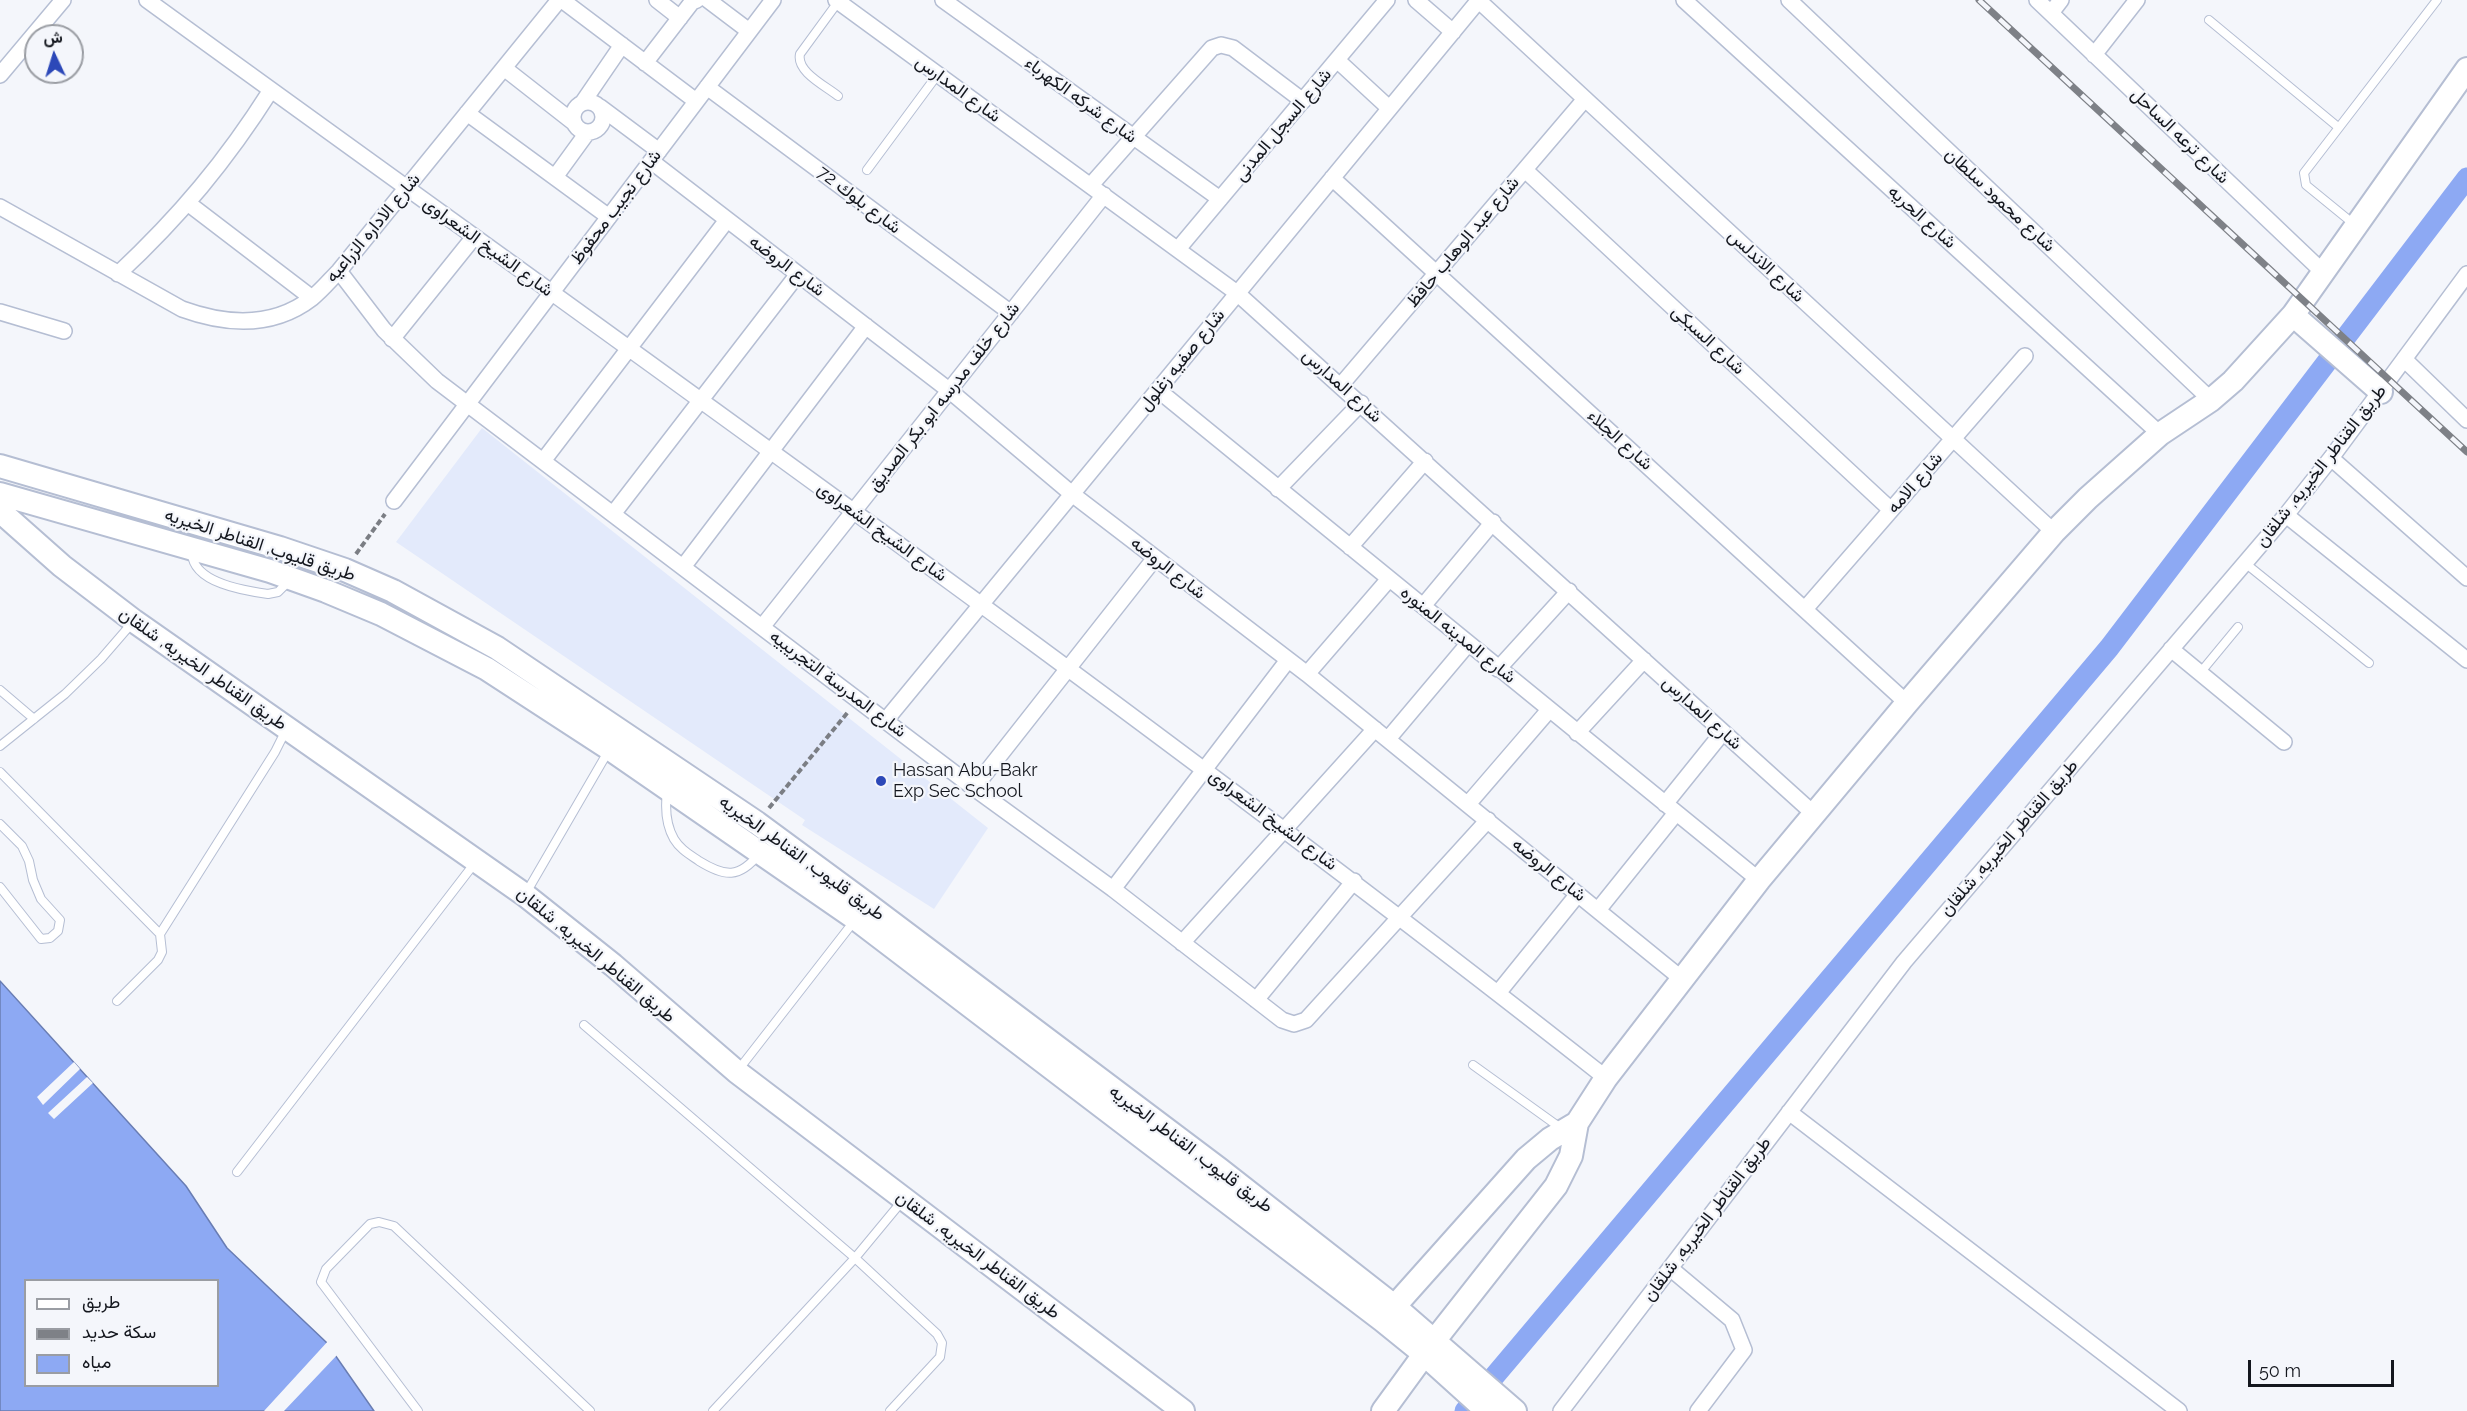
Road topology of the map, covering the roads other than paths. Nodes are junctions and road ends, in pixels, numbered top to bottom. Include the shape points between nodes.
1 (63, 0) edge
2 (147, 0) edge
3 (560, 0) edge
4 (657, 0) edge
5 (697, 0) edge
6 (708, 0) edge
7 (773, 0) edge
8 (943, 0) edge
9 (1387, 0) edge
10 (1416, 0) edge
11 (1479, 0) edge
12 (1684, 0) edge
13 (1789, 0) edge
14 (2037, 0) edge
15 (2061, 0) edge
16 (2137, 0) edge
17 (2437, 0) edge
18 (837, 1) edge
19 (2051, 13) junction
20 (680, 18) junction
21 (2209, 20) dead end
22 (749, 31) junction
23 (1453, 32) junction
24 (622, 45) junction
25 (2094, 55) junction
26 (1337, 60) junction
27 (645, 63) junction
28 (504, 68) junction
29 (2467, 69) edge
30 (938, 74) junction
31 (0, 75) edge
32 (707, 87) junction
33 (271, 90) junction
34 (838, 96) dead end
35 (1585, 99) junction
36 (696, 101) junction
37 (1303, 101) junction
38 (583, 102) junction
39 (600, 107) junction
40 (1389, 108) junction
41 (467, 114) junction
42 (573, 122) junction
43 (2338, 128) junction
44 (587, 133) junction
45 (1133, 137) junction
46 (655, 156) junction
47 (867, 170) dead end
48 (1524, 170) junction
49 (555, 177) junction
50 (1332, 178) junction
51 (1091, 185) junction
52 (407, 188) junction
53 (1104, 195) junction
54 (1220, 200) junction
55 (189, 204) junction
56 (0, 207) edge
57 (609, 217) junction
58 (727, 220) junction
59 (2356, 226) junction
60 (474, 237) junction
61 (1178, 249) junction
62 (339, 271) junction
63 (1436, 273) junction
64 (2324, 273) junction
65 (118, 274) junction
66 (798, 274) junction
67 (2467, 274) edge
68 (551, 293) junction
69 (1237, 293) junction
70 (312, 298) junction
71 (0, 312) edge
72 (1011, 313) junction
73 (2300, 320) junction
74 (866, 326) junction
75 (64, 331) dead end
76 (392, 339) junction
77 (629, 349) junction
78 (2025, 356) dead end
79 (2404, 359) junction
80 (1341, 385) junction
81 (1158, 390) junction
82 (950, 391) junction
83 (2381, 392) junction
84 (2211, 400) junction
85 (700, 401) junction
86 (1361, 403) junction
87 (467, 404) junction
88 (2467, 420) edge
89 (2160, 434) junction
90 (1953, 439) junction
91 (771, 452) junction
92 (2331, 458) junction
93 (1425, 460) junction
94 (543, 461) junction
95 (0, 466) edge
96 (1278, 489) junction
97 (0, 494) edge
98 (1071, 494) junction
99 (394, 501) road end
100 (1891, 510) junction
101 (0, 511) edge
102 (853, 512) junction
103 (613, 514) junction
104 (2286, 515) junction
105 (1493, 522) junction
106 (201, 525) junction
107 (2054, 532) junction
108 (1350, 547) junction
109 (192, 549) junction
110 (1155, 558) junction
111 (2245, 563) junction
112 (683, 567) junction
113 (2467, 578) edge
114 (1389, 579) junction
115 (1569, 591) junction
116 (981, 604) junction
117 (1422, 606) junction
118 (1804, 609) junction
119 (134, 621) junction
120 (762, 627) junction
121 (2238, 627) dead end
122 (1468, 644) junction
123 (2171, 649) junction
124 (1288, 660) junction
125 (1644, 660) junction
126 (2467, 660) edge
127 (2369, 663) dead end
128 (1068, 668) junction
129 (1498, 669) junction
130 (2200, 673) junction
131 (1307, 674) junction
132 (0, 690) edge
133 (1907, 702) junction
134 (1549, 710) junction
135 (34, 719) junction
136 (886, 720) junction
137 (287, 728) junction
138 (1375, 729) junction
139 (1723, 732) junction
140 (1577, 733) junction
141 (615, 739) junction
142 (1388, 739) junction
143 (2284, 742) dead end
144 (0, 746) edge
145 (1205, 769) junction
146 (0, 772) edge
147 (667, 788) junction
148 (974, 788) junction
149 (1468, 804) junction
150 (1671, 808) junction
151 (1814, 814) junction
152 (1488, 820) junction
153 (0, 824) edge
154 (1285, 828) junction
155 (763, 837) junction
156 (477, 860) junction
157 (1759, 880) junction
158 (1354, 881) junction
159 (0, 887) edge
160 (1113, 889) junction
161 (525, 894) junction
162 (1578, 894) junction
163 (1599, 910) junction
164 (1401, 917) junction
165 (856, 919) junction
166 (160, 934) junction
167 (1182, 943) junction
168 (1683, 979) junction
169 (1498, 993) junction
170 (1256, 1000) junction
171 (117, 1001) dead end
172 (584, 1025) dead end
173 (1473, 1065) dead end
174 (737, 1072) junction
175 (1606, 1078) junction
176 (1790, 1112) junction
177 (1570, 1127) junction
178 (237, 1172) dead end
179 (904, 1199) junction
180 (855, 1258) junction
181 (1670, 1268) junction
182 (1388, 1313) junction
183 (1429, 1347) junction
184 (1502, 1408) edge
185 (418, 1411) edge
186 (590, 1411) edge
187 (713, 1411) edge
188 (890, 1411) edge
189 (1183, 1411) edge
190 (1383, 1411) edge
191 (1561, 1411) edge
192 (1698, 1411) edge
193 (2179, 1411) edge

1 - 31 street
2 - 33 street, شارع الشيخ الشعراوى
3 - 24 street
3 - 28 street, شارع الاداره الزراعيه
4 - 20 street
5 - 20 street
6 - 22 street
7 - 22 street, شارع نجيب محفوظ
8 - 45 street, شارع شركه الكهرباء
9 - 26 street, شارع السجل المدنى
10 - 23 street
11 - 23 street, شارع صفيه زغلول
11 - 35 street, شارع الاندلس
12 - 89 street, شارع الحريه
13 - 84 street, شارع محمود سلطان
14 - 19 street, شارع ترعه الساحل
15 - 19 street
16 - 25 street
17 - 43 lane
18 - 30 street, شارع المدارس
18 - 34 lane via 798,59 802,68
19 - 25 street, شارع ترعه الساحل
20 - 27 street
21 - 43 lane
22 - 32 street, شارع نجيب محفوظ
23 - 40 street, شارع صفيه زغلول
24 - 27 street
24 - 38 street
25 - 64 street, شارع ترعه الساحل
26 - 37 street, شارع السجل المدنى
26 - 40 street
27 - 36 street
28 - 41 street, شارع الاداره الزراعيه
28 - 42 street
29 - 59 street
30 - 47 lane
30 - 51 street, شارع المدارس
32 - 36 street, شارع نجيب محفوظ
32 - 72 street, شارع بلوك 72
33 - 52 street, شارع الشيخ الشعراوى
33 - 55 street via 219,168
35 - 48 street, شارع عبد الوهاب حافظ
35 - 90 street, شارع الاندلس
36 - 46 street, شارع نجيب محفوظ
37 - 45 street via 1233,48 1221,45 1212,48
37 - 54 street, شارع السجل المدنى
38 - 39 street
38 - 42 street via 574,110
39 - 44 street via 602,124
39 - 46 street, شارع الروضه
40 - 50 street, شارع صفيه زغلول
41 - 49 street
41 - 52 street, شارع الاداره الزراعيه
42 - 44 street
43 - 59 lane via 2303,177 2307,185
44 - 49 street
45 - 51 street
45 - 54 street, شارع شركه الكهرباء
46 - 57 street, شارع نجيب محفوظ
46 - 58 street, شارع الروضه
48 - 63 street, شارع عبد الوهاب حافظ
48 - 100 street, شارع السبكى
49 - 57 street
50 - 63 street, شارع الجلاء
50 - 69 street, شارع صفيه زغلول
51 - 53 street, شارع المدارس
52 - 60 street, شارع الشيخ الشعراوى
52 - 62 street, شارع الاداره الزراعيه
53 - 61 street, شارع المدارس
53 - 72 street, شارع خلف مدرسه ابو بكر الصديق
54 - 61 street, شارع السجل المدنى
55 - 65 street
55 - 70 street
56 - 65 street, شارع الاداره الزراعيه
57 - 68 street, شارع نجيب محفوظ
58 - 66 street, شارع الروضه
58 - 77 street
59 - 64 street
60 - 68 street, شارع الشيخ الشعراوى
60 - 76 street
61 - 69 street, شارع المدارس
62 - 70 street, شارع الاداره الزراعيه
62 - 76 street, شارع المدرسة التجريبيه
63 - 80 street, شارع عبد الوهاب حافظ
63 - 118 street, شارع الجلاء
64 - 73 street
65 - 70 street, شارع الاداره الزراعيه via 182,309 210,319 240,322 269,318
66 - 74 street, شارع الروضه
66 - 85 street
67 - 79 street, طريق القناطر الخيريه, شلقان
68 - 77 street, شارع الشيخ الشعراوى
68 - 87 street, شارع نجيب محفوظ
69 - 80 street, شارع المدارس
69 - 81 street, شارع صفيه زغلول
71 - 75 street
72 - 82 street, شارع خلف مدرسه ابو بكر الصديق
73 - 83 street
73 - 84 street
74 - 82 street, شارع الروضه
74 - 91 street
76 - 87 street, شارع المدرسة التجريبيه
77 - 85 street, شارع الشيخ الشعراوى
77 - 94 street
78 - 90 street, شارع الامه
79 - 83 street, طريق القناطر الخيريه, شلقان
79 - 88 street
80 - 86 street, شارع المدارس
81 - 96 street, شارع المدينه المنوره
81 - 98 street, شارع صفيه زغلول
82 - 98 street, شارع الروضه
82 - 102 street, شارع خلف مدرسه ابو بكر الصديق
83 - 92 street, طريق القناطر الخيريه, شلقان
84 - 89 street
85 - 91 street, شارع الشيخ الشعراوى
85 - 103 street
86 - 93 street, شارع المدارس
86 - 96 street
87 - 94 street, شارع المدرسة التجريبيه
87 - 99 street, شارع نجيب محفوظ
89 - 107 street
90 - 100 street, شارع الامه
90 - 107 street, شارع الاندلس
91 - 102 street, شارع الشيخ الشعراوى
91 - 112 street
92 - 104 street, طريق القناطر الخيريه, شلقان
92 - 113 street
93 - 105 street, شارع المدارس
93 - 108 street
94 - 103 street, شارع المدرسة التجريبيه
95 - 106 street, طريق قليوب, القناطر الخيريه
96 - 108 street, شارع المدينه المنوره
97 - 109 street, طريق قليوب, القناطر الخيريه
98 - 110 street, شارع الروضه
98 - 116 street, شارع صفيه زغلول
100 - 118 street, شارع الامه
101 - 119 street, طريق القناطر الخيريه, شلقان via 62,566
102 - 116 street, شارع الشيخ الشعراوى
102 - 120 street, شارع خلف مدرسه ابو بكر الصديق
103 - 112 street, شارع المدرسة التجريبيه
104 - 111 street, طريق القناطر الخيريه, شلقان
104 - 126 street
105 - 115 street, شارع المدارس
105 - 117 street
106 - 109 street
106 - 141 street, طريق قليوب, القناطر الخيريه via 345,570 393,591 497,648
107 - 133 street
108 - 114 street, شارع المدينه المنوره
109 - 141 street, طريق قليوب, القناطر الخيريه via 291,578 381,614
110 - 124 street, شارع الروضه
110 - 128 street
111 - 123 street, طريق القناطر الخيريه, شلقان
111 - 127 lane
112 - 120 street, شارع المدرسة التجريبيه
114 - 117 street, شارع المدينه المنوره
114 - 131 street
115 - 125 street, شارع المدارس
115 - 129 street
116 - 128 street, شارع الشيخ الشعراوى
116 - 136 street, شارع صفيه زغلول
117 - 122 street, شارع المدينه المنوره
118 - 133 street, شارع الجلاء
119 - 135 lane via 94,666
119 - 137 street, طريق القناطر الخيريه, شلقان
120 - 136 street, شارع المدرسة التجريبيه
121 - 130 lane
122 - 129 street, شارع المدينه المنوره
122 - 142 street
123 - 130 street
123 - 176 street, طريق القناطر الخيريه, شلقان via 1904,962
124 - 131 street, شارع الروضه
124 - 145 street
125 - 139 street, شارع المدارس
125 - 140 street
128 - 145 street, شارع الشيخ الشعراوى
128 - 148 street
129 - 134 street, شارع المدينه المنوره
130 - 143 street
131 - 138 street, شارع الروضه
132 - 135 lane
133 - 151 street
134 - 140 street, شارع المدينه المنوره
134 - 149 street
135 - 144 lane
136 - 148 street, شارع المدرسة التجريبيه
137 - 156 street, طريق القناطر الخيريه, شلقان
137 - 166 lane
138 - 142 street, شارع الروضه
138 - 154 street
139 - 150 street
139 - 151 street, شارع المدارس
140 - 150 street, شارع المدينه المنوره
141 - 147 street, طريق قليوب, القناطر الخيريه
141 - 155 street, طريق قليوب, القناطر الخيريه
141 - 161 lane
142 - 149 street, شارع الروضه
145 - 154 street, شارع الشيخ الشعراوى
145 - 160 street
146 - 166 lane
147 - 155 street, طريق قليوب, القناطر الخيريه
147 - 155 lane via 668,822 674,838 682,850 716,872 731,874 745,870
148 - 160 street, شارع المدرسة التجريبيه
149 - 152 street, شارع الروضه
150 - 157 street, شارع المدينه المنوره
150 - 163 street
151 - 157 street
152 - 162 street, شارع الروضه
152 - 164 street, شارع المدرسة التجريبيه
153 - 159 lane via 26,854 41,899 60,920 58,931 41,939
154 - 158 street, شارع الشيخ الشعراوى
154 - 167 street
155 - 165 street, طريق قليوب, القناطر الخيريه
155 - 182 street, طريق قليوب, القناطر الخيريه via 1219,1169
156 - 161 street, طريق القناطر الخيريه, شلقان
156 - 178 lane
157 - 168 street
158 - 164 street, شارع الشيخ الشعراوى
158 - 170 street
160 - 167 street, شارع المدرسة التجريبيه
161 - 174 street, طريق القناطر الخيريه, شلقان
162 - 163 street, شارع الروضه
162 - 169 street
163 - 168 street, شارع الروضه
164 - 169 street, شارع الشيخ الشعراوى
164 - 170 street, شارع المدرسة التجريبيه via 1306,1020 1288,1023
165 - 174 lane
165 - 182 street, طريق قليوب, القناطر الخيريه
166 - 171 lane via 162,952 158,960
167 - 170 street, شارع المدرسة التجريبيه
168 - 175 street
169 - 175 street, شارع الشيخ الشعراوى
172 - 180 lane
173 - 177 lane
174 - 179 street, طريق القناطر الخيريه, شلقان
175 - 177 street
176 - 181 street, طريق القناطر الخيريه, شلقان
176 - 193 street
177 - 182 street via 1526,1159
177 - 183 street via 1571,1156 1556,1186
179 - 180 lane
179 - 189 street, طريق القناطر الخيريه, شلقان
180 - 187 lane
180 - 188 lane via 942,1343 940,1356
181 - 191 street, طريق القناطر الخيريه, شلقان
181 - 192 street via 1732,1320 1744,1350
182 - 183 street, طريق قليوب, القناطر الخيريه
183 - 184 street, طريق قليوب, القناطر الخيريه
183 - 190 street
185 - 186 lane via 321,1282 326,1269 374,1223 394,1226

